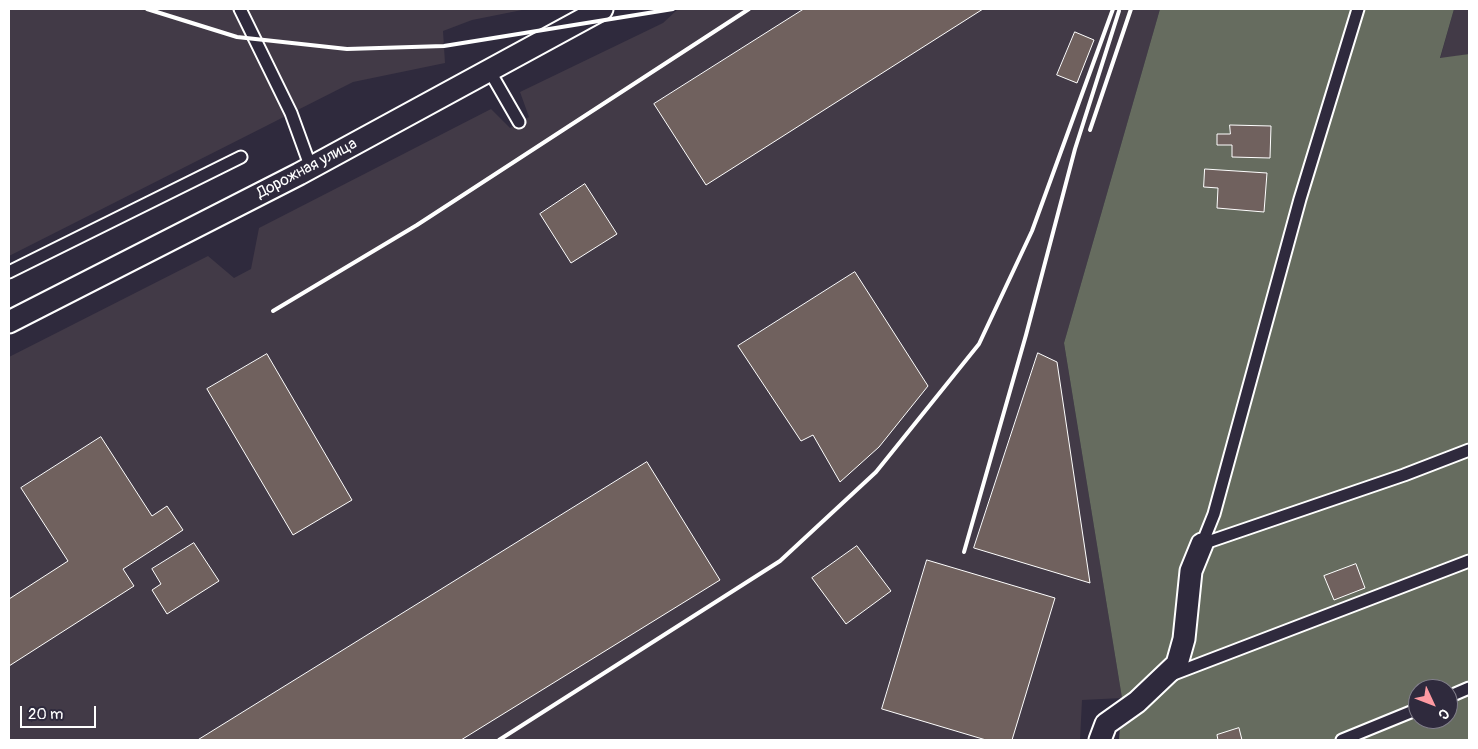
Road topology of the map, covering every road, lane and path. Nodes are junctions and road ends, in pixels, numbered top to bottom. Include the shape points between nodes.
1 (240, 9) edge
2 (602, 9) edge
3 (1358, 9) edge
4 (489, 70) junction
5 (519, 122) dead end
6 (241, 157) dead end
7 (311, 168) junction
8 (9, 272) edge
9 (9, 322) edge
10 (1469, 450) edge
11 (1202, 544) junction
12 (1469, 561) edge
13 (1160, 680) junction
14 (1408, 713) edge
15 (1100, 740) edge
16 (1342, 740) edge

1 - 7 lane via 291,113
2 - 4 street, Дорожная улица
3 - 11 lane via 1300,199 1214,514
4 - 5 lane
4 - 7 street, Дорожная улица
6 - 8 lane
7 - 9 street, Дорожная улица
10 - 11 lane
11 - 13 street via 1192,571 1184,639 1177,664
12 - 13 lane
13 - 15 street via 1137,702 1106,724
14 - 16 lane

